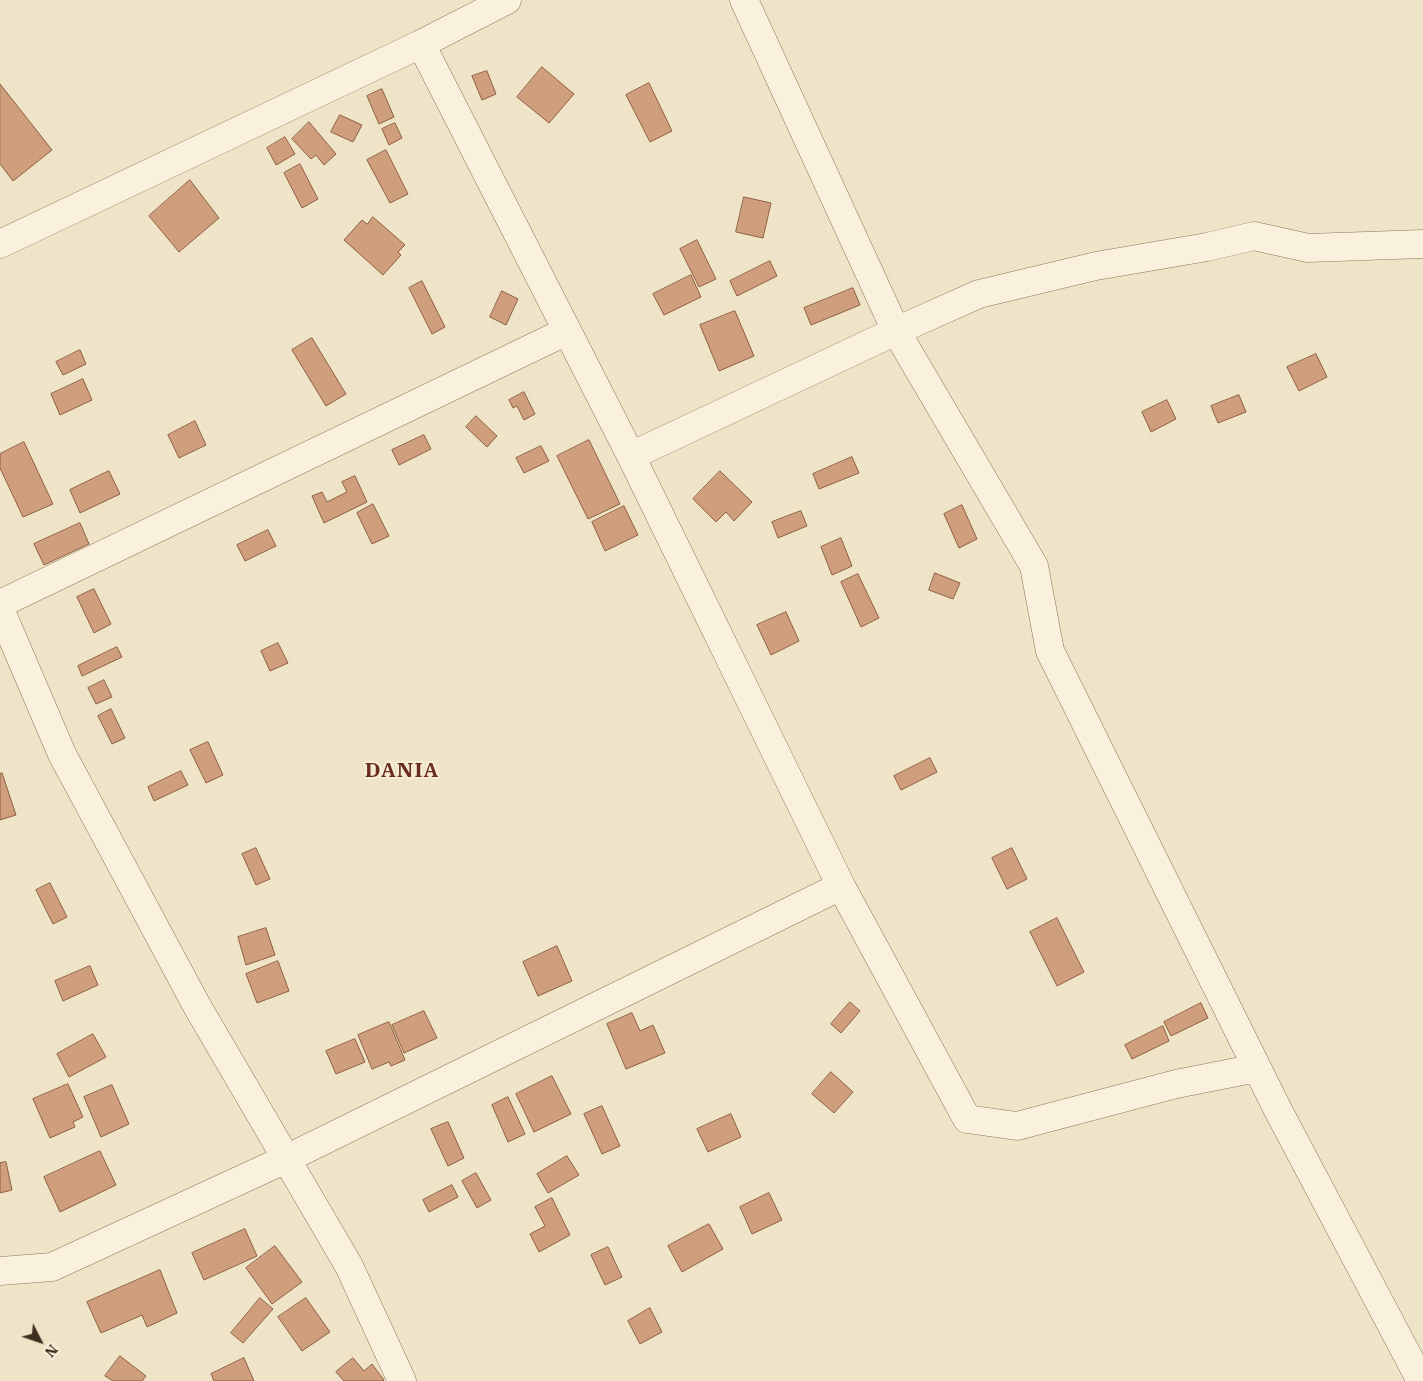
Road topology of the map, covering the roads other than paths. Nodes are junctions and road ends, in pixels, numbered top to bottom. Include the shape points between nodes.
1 (507, 0) edge
2 (744, 0) edge
3 (421, 44) junction
4 (0, 244) edge
5 (1423, 244) edge
6 (567, 331) junction
7 (896, 331) junction
8 (631, 456) junction
9 (0, 604) edge
10 (0, 609) edge
11 (841, 886) junction
12 (1257, 1068) junction
13 (286, 1159) junction
14 (0, 1270) edge
15 (402, 1381) edge
16 (1421, 1381) edge

1 - 3 street
2 - 7 street
3 - 4 street
3 - 6 street
5 - 7 street via 1308,248 1254,236 1096,266 979,294
6 - 8 street
6 - 9 street
7 - 8 street
7 - 12 street via 1034,566 1050,651
8 - 11 street
10 - 13 street via 62,754 197,1006
11 - 12 street via 967,1119 1018,1126 1176,1084
11 - 13 street
12 - 16 street
13 - 14 street via 52,1267
13 - 15 street via 349,1266

